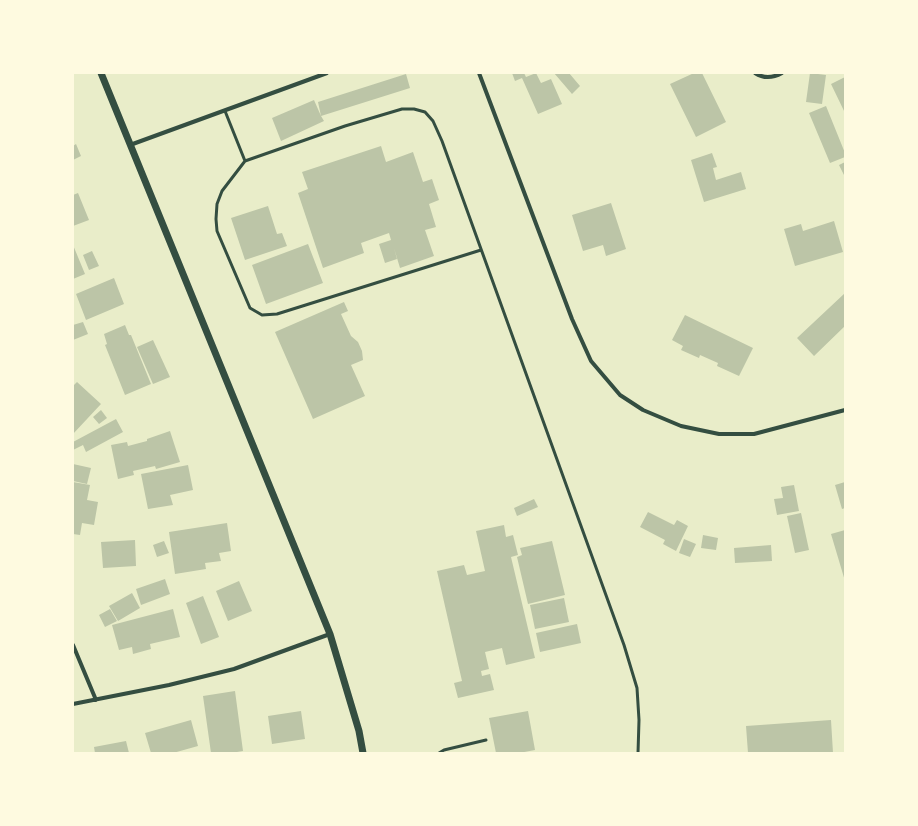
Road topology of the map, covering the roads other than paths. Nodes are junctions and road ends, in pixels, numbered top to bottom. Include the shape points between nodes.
1 (101, 73) edge
2 (327, 73) edge
3 (479, 73) edge
4 (755, 73) edge
5 (782, 73) edge
6 (225, 111) junction
7 (130, 145) junction
8 (245, 161) junction
9 (481, 250) junction
10 (845, 410) edge
11 (330, 634) junction
12 (73, 646) edge
13 (96, 700) junction
14 (73, 704) edge
15 (486, 740) dead end
16 (363, 753) edge
17 (438, 753) edge
18 (638, 753) edge

1 - 7 street
2 - 6 street
3 - 10 street via 572,319 591,361 620,395 643,410 681,426 719,434 754,434
4 - 5 street via 761,77 775,77
6 - 7 street
6 - 8 lane
7 - 11 street
8 - 9 lane via 402,109 424,112 433,121 442,141
8 - 9 lane via 222,191 217,204 217,230 250,308 262,315 277,314
9 - 18 lane via 624,645 637,688
11 - 13 street via 234,669
11 - 16 street via 359,731
12 - 13 street
13 - 14 street
15 - 17 lane

